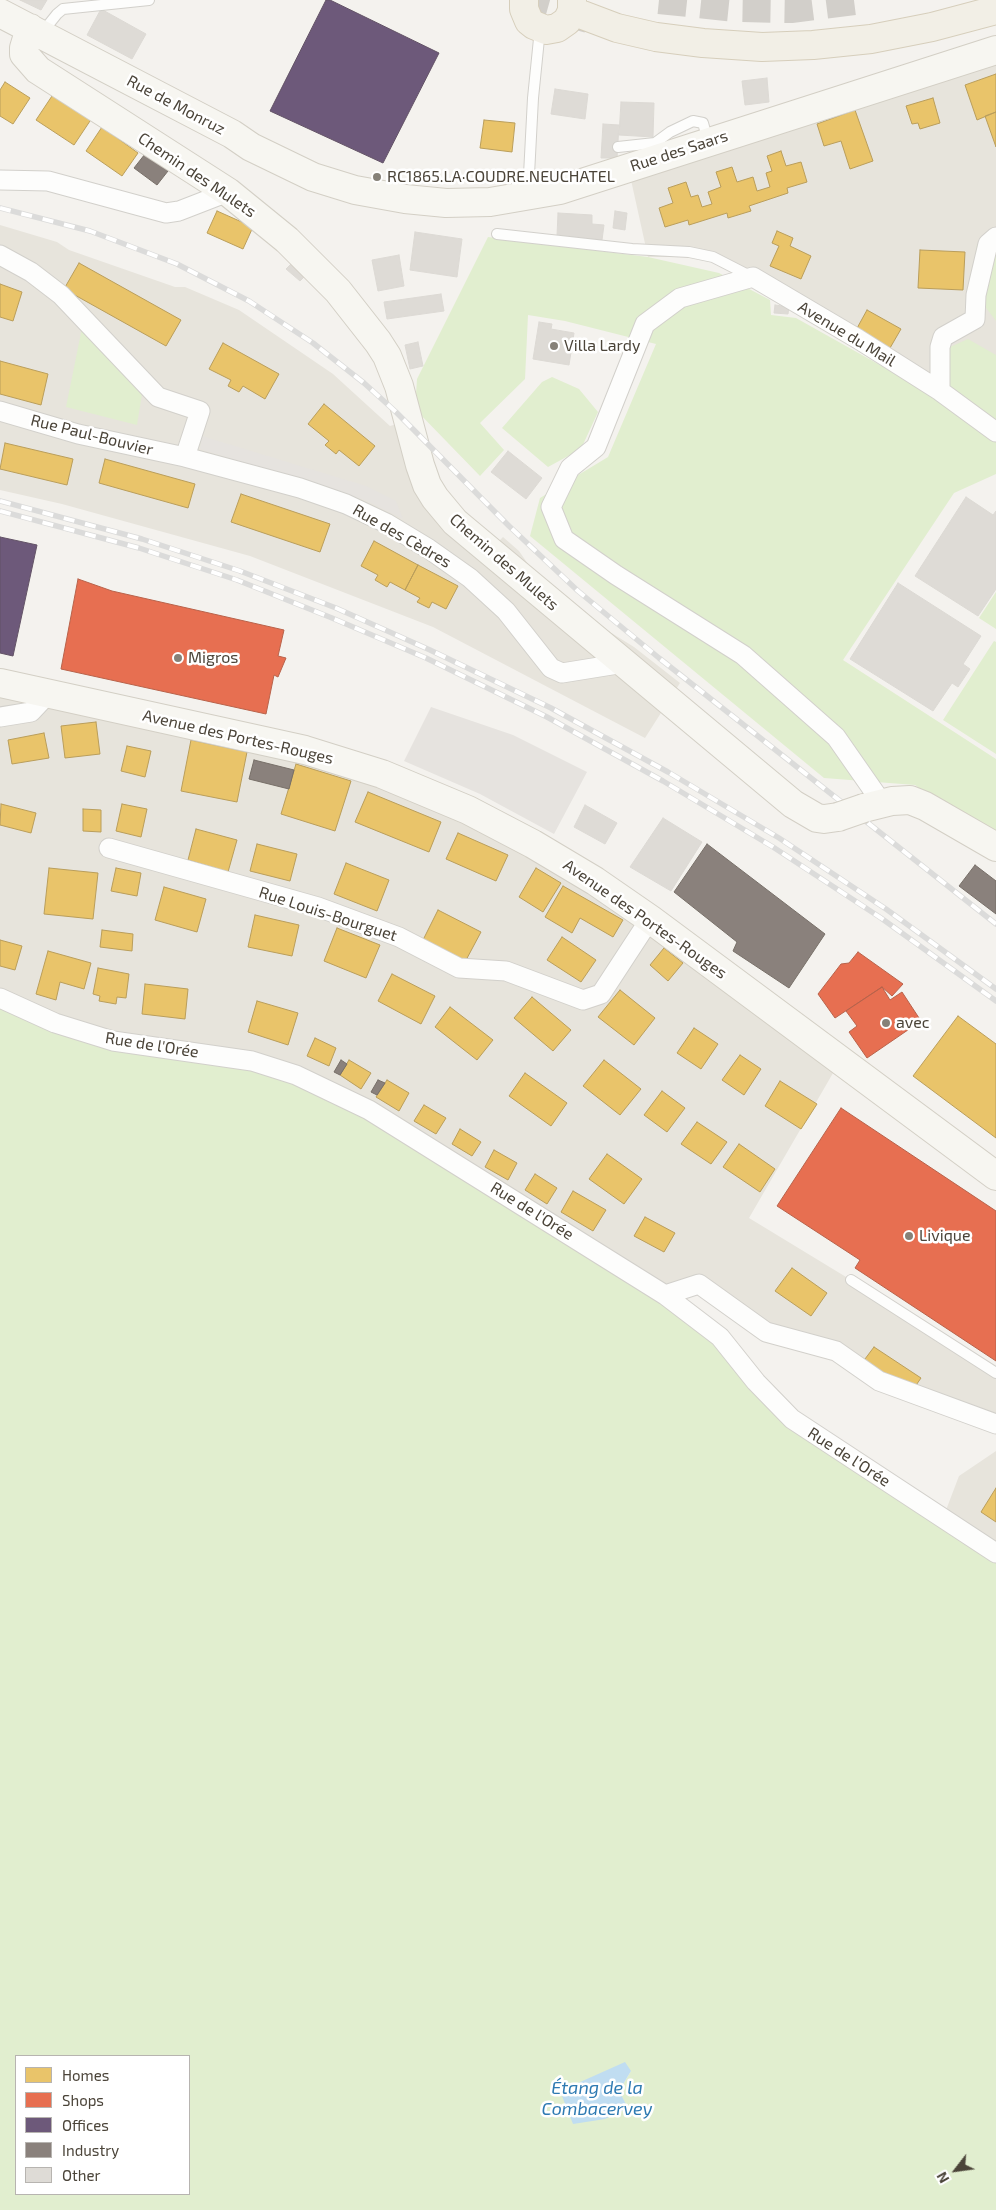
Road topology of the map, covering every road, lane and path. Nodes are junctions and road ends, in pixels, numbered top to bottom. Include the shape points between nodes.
1 (148, 0) edge
2 (524, 0) edge
3 (572, 6) edge
4 (996, 10) edge
5 (0, 12) edge
6 (540, 28) junction
7 (36, 31) junction
8 (996, 50) edge
9 (708, 142) junction
10 (618, 147) dead end
11 (0, 180) edge
12 (355, 190) joint
13 (228, 192) junction
14 (528, 197) junction
15 (497, 234) dead end
16 (996, 237) edge
17 (0, 255) edge
18 (753, 277) junction
19 (940, 391) junction
20 (0, 411) edge
21 (996, 432) edge
22 (185, 457) junction
23 (594, 638) junction
24 (624, 663) junction
25 (579, 668) junction
26 (0, 683) edge
27 (48, 694) junction
28 (0, 717) edge
29 (873, 806) junction
30 (996, 847) edge
31 (109, 848) dead end
32 (650, 919) junction
33 (0, 998) edge
34 (996, 1176) edge
35 (851, 1280) dead end
36 (665, 1295) junction
37 (996, 1373) edge
38 (996, 1424) edge
39 (996, 1553) edge

1 - 7 lane via 63,9
2 - 6 main road via 529,21
3 - 4 main road via 617,28 656,37 762,47 813,46 871,39
3 - 6 main road via 567,21 557,28
5 - 7 street, Rue de Monruz
6 - 14 lane
7 - 12 street, Rue de Monruz via 293,168
7 - 13 street, Chemin des Mulets via 24,48 24,54 38,70
8 - 9 street, Rue des Saars
9 - 10 lane via 702,123 693,121 655,143
9 - 14 street, Rue des Saars via 581,184
11 - 13 street via 48,181 166,213
12 - 14 street, Rue des Saars via 446,203
13 - 23 street, Chemin des Mulets via 312,264 348,302 378,342 400,386 423,476 444,510
15 - 18 lane via 688,252 713,257
16 - 19 street via 988,244 976,295 975,319 943,337
17 - 22 street via 61,294 158,397 200,412
18 - 19 street, Avenue du Mail
18 - 29 street via 680,298 645,324 596,446 570,468 551,507 564,539 743,655 836,737
19 - 21 street, Avenue du Mail
20 - 22 street, Rue Paul-Bouvier via 78,434
22 - 25 street, Rue des Cèdres via 300,488 346,504 386,523 449,562 490,594 551,668 562,673
23 - 24 street, Chemin des Mulets
23 - 25 street
24 - 25 street, Rue des Cèdres
24 - 29 street, Chemin des Mulets, bridge via 798,807 817,818 838,817
26 - 27 street, Avenue des Portes-Rouges
27 - 28 street via 30,712
27 - 32 street, Avenue des Portes-Rouges via 305,750 382,774 468,810 533,844
29 - 30 street, Chemin des Mulets via 904,800 916,802
31 - 32 street, Rue Louis-Bourguet via 318,907 399,937 458,968 506,971 583,1000 601,994
32 - 34 street, Avenue des Portes-Rouges
33 - 36 street, Rue de l'Orée via 55,1023 113,1041 252,1060 296,1075 369,1110
35 - 37 lane
36 - 38 street via 699,1284 766,1332 836,1351 879,1381
36 - 39 street, Rue de l'Orée via 720,1337 792,1420

